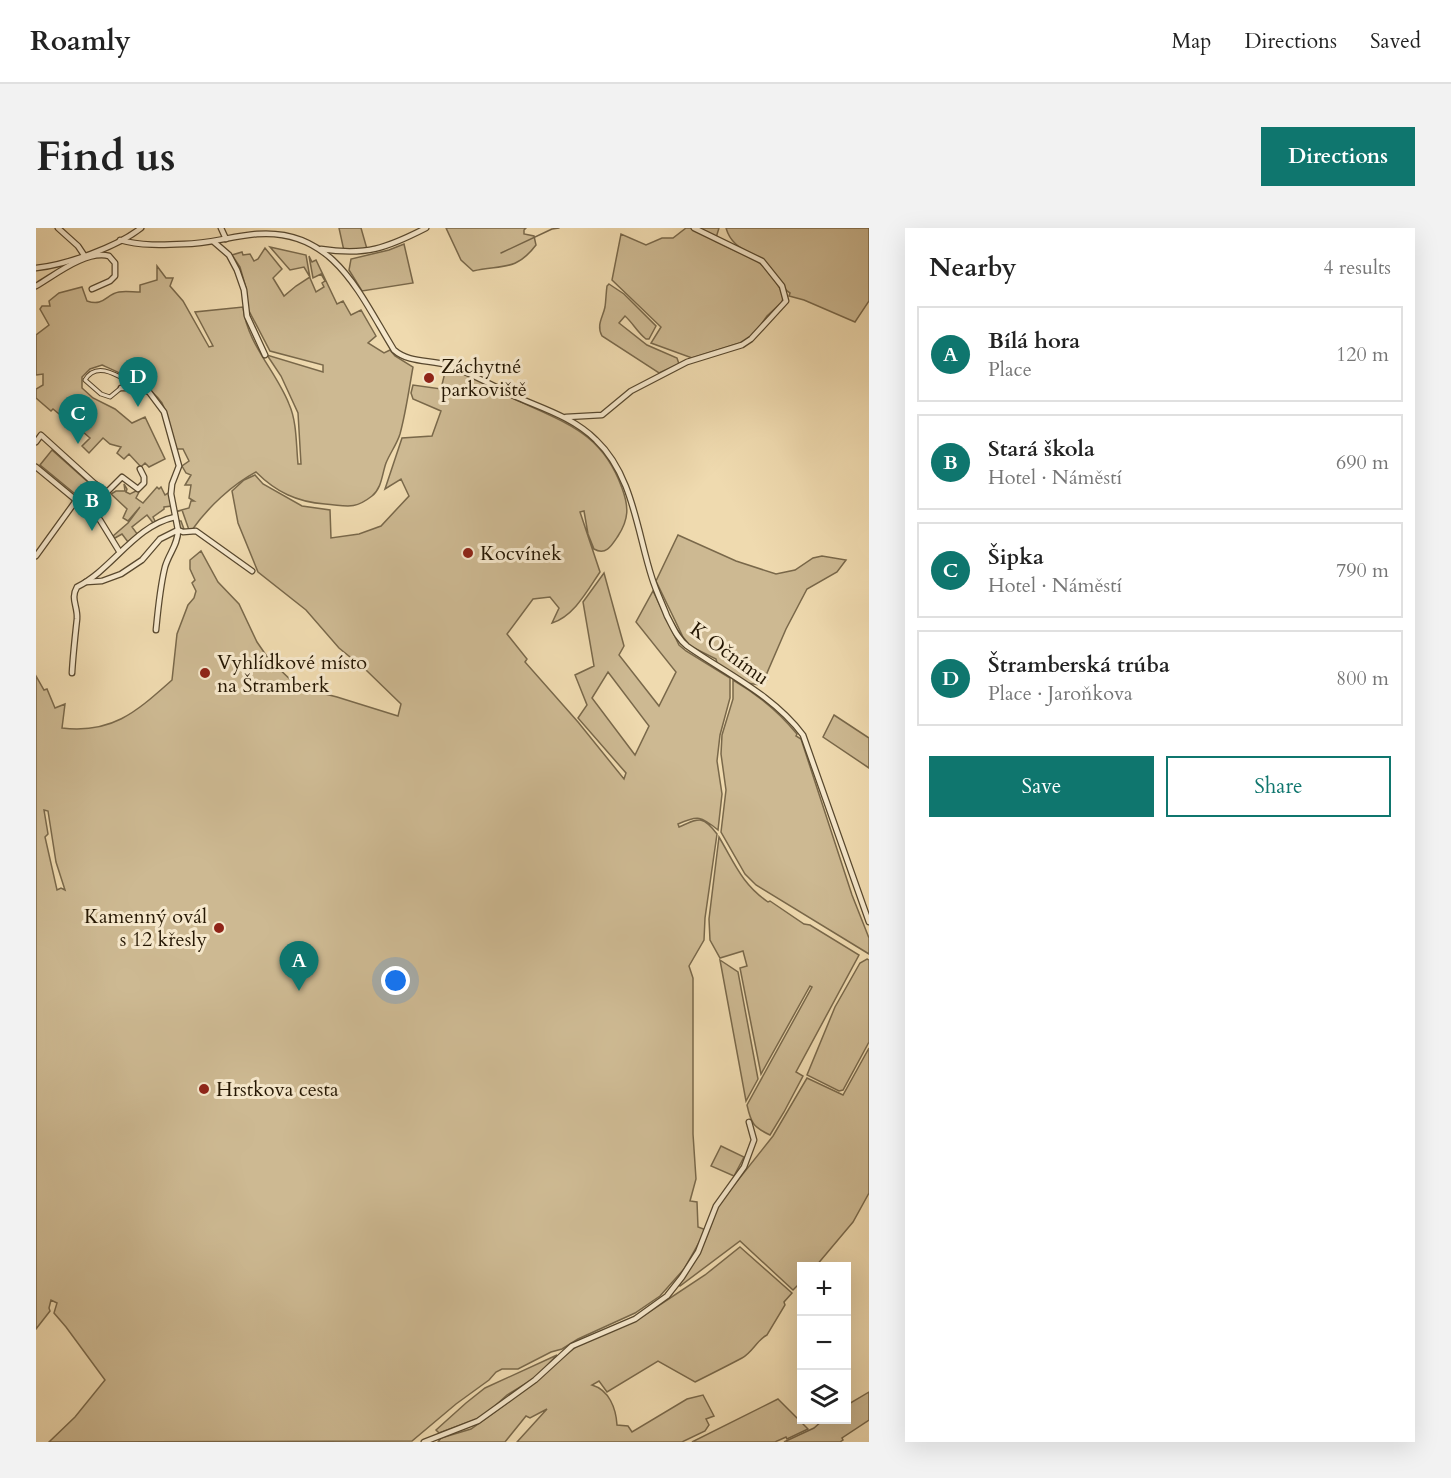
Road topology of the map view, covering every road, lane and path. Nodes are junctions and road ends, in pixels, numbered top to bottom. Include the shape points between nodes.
1 (58, 228) edge
2 (221, 228) edge
3 (426, 228) edge
4 (694, 228) edge
5 (138, 229) edge
6 (226, 239) junction
7 (120, 240) junction
8 (214, 242) junction
9 (321, 249) junction
10 (343, 252) junction
11 (93, 254) junction
12 (84, 255) junction
13 (339, 265) junction
14 (36, 268) edge
15 (36, 286) edge
16 (92, 289) dead end
17 (265, 355) dead end
18 (121, 388) joint
19 (141, 388) junction
20 (564, 417) junction
21 (36, 442) edge
22 (37, 469) edge
23 (140, 469) dead end
24 (95, 484) junction
25 (79, 502) junction
26 (175, 517) junction
27 (178, 530) junction
28 (119, 551) junction
29 (36, 556) edge
30 (252, 571) dead end
31 (86, 582) junction
32 (156, 630) dead end
33 (72, 673) dead end
34 (869, 922) edge
35 (749, 1122) dead end
36 (424, 1442) edge

1 - 12 street
2 - 6 street
3 - 10 street, K Očnímu via 393,244 362,252
4 - 20 street, K Očnímu via 762,261 782,286 786,301 746,342 687,362 631,391 602,415
5 - 7 street
6 - 8 street, K Očnímu
6 - 9 street, K Očnímu via 269,234 304,240
7 - 8 street, K Očnímu
7 - 11 street
8 - 17 street via 229,255 237,270 247,316
9 - 10 street, K Očnímu
9 - 13 street, K Očnímu
10 - 13 street
11 - 12 street
11 - 15 street
11 - 16 street via 111,256 116,270 113,279
12 - 14 street
13 - 20 street, K Očnímu via 399,355 449,365
18 - 19 street
18 - 19 street via 110,397 85,380 90,373 104,369
19 - 26 street via 159,404 179,466 172,484
20 - 34 street, K Očnímu via 596,440 618,471 652,578 678,637 763,696 789,717 803,735
21 - 24 street via 41,435
22 - 25 street
23 - 24 street via 144,483 138,489 122,477 107,492
24 - 25 street
25 - 28 street via 100,520
25 - 29 street via 75,502
26 - 27 street
26 - 28 street via 160,522
27 - 30 street via 196,531
27 - 31 street via 160,539 142,560 121,574
27 - 32 street via 178,540 162,579
28 - 31 street
31 - 33 street via 77,587 73,599 77,618
35 - 36 street via 754,1140 744,1167 716,1206 698,1252 667,1296 635,1319 572,1346 535,1380 478,1421

